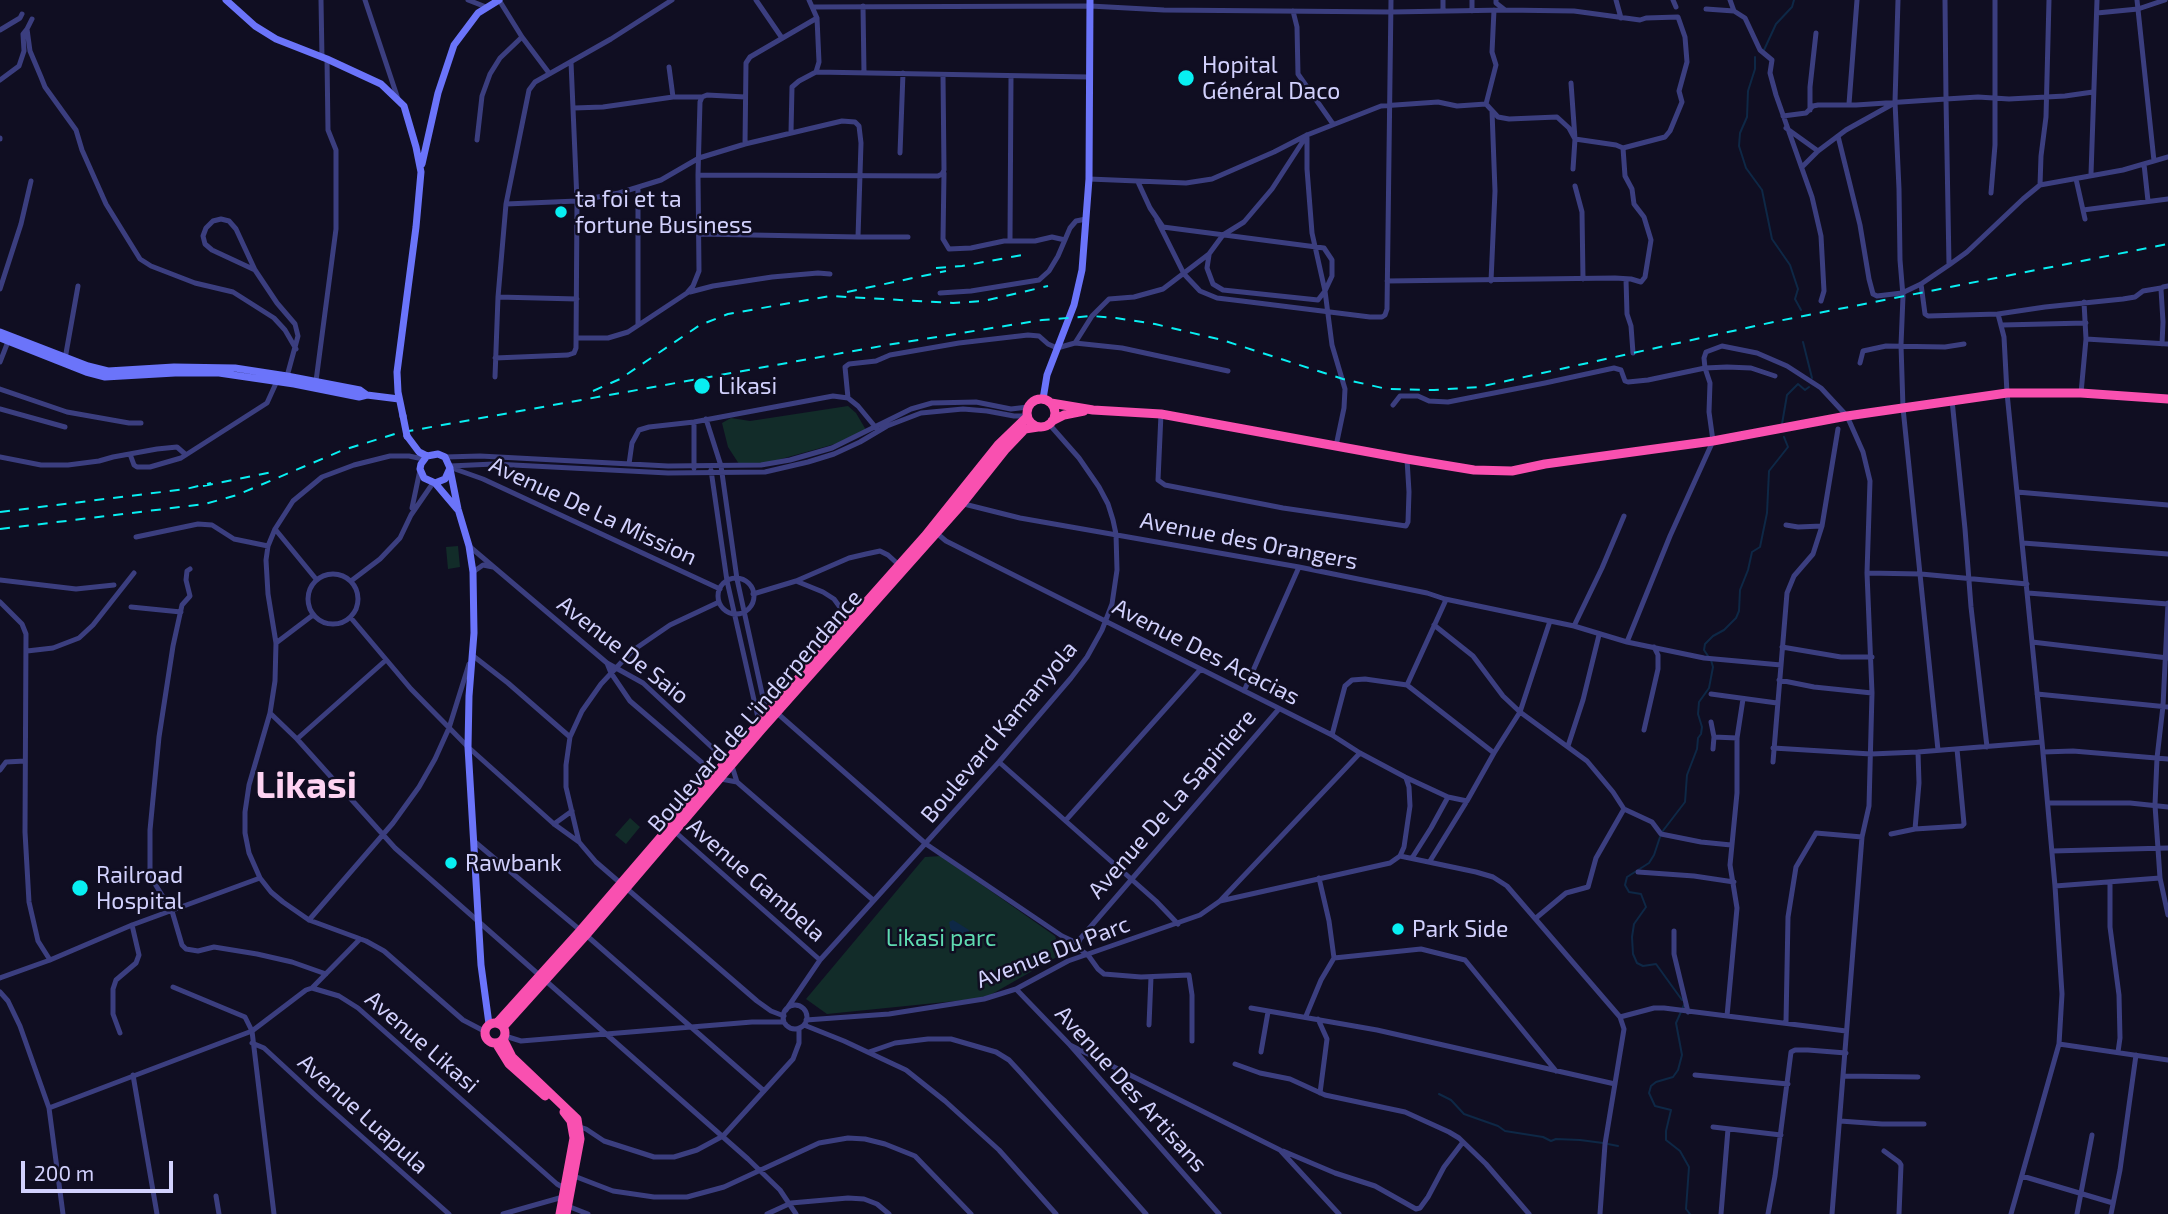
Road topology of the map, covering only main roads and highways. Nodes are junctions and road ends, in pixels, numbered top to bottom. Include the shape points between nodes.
1 (226, 0) edge
2 (499, 0) edge
3 (1090, 3) edge
4 (421, 172) junction
5 (0, 332) edge
6 (0, 338) edge
7 (9, 339) junction
8 (282, 379) junction
9 (367, 395) junction
10 (399, 399) junction
11 (2168, 399) edge
12 (1047, 401) junction
13 (1093, 410) junction
14 (1027, 413) junction
15 (1050, 423) junction
16 (1038, 427) junction
17 (424, 459) junction
18 (450, 468) junction
19 (434, 483) junction
20 (958, 503) junction
21 (457, 509) junction
22 (901, 568) junction
23 (764, 723) junction
24 (497, 1032) junction
25 (575, 1123) junction
26 (564, 1203) edge

1 - 4 main road via 276,39 381,84 398,99 408,117
2 - 4 main road via 478,13 447,61
3 - 12 main road via 1089,179 1080,282 1046,375
4 - 10 main road via 398,358
5 - 7 main road
6 - 7 main road
7 - 8 main road via 105,377 219,370
8 - 9 main road
8 - 9 main road via 316,381
9 - 10 main road
10 - 17 main road, bridge via 407,436
11 - 13 highway via 2007,393 1511,471 1474,470 1161,414
12 - 13 highway
12 - 14 highway via 1034,400
12 - 15 highway via 1055,412
13 - 15 highway via 1064,415
14 - 16 highway
14 - 20 highway, Boulevard de L'inderpendance
15 - 16 highway
16 - 20 highway, Boulevard de L'inderpendance via 1021,433
17 - 18 main road via 438,454
17 - 19 main road via 421,474
18 - 19 main road via 445,479
18 - 21 main road
19 - 21 main road
20 - 22 highway, Boulevard de L'inderpendance
21 - 24 main road via 472,572 468,747 478,922 484,989
22 - 23 highway, Boulevard de L'inderpendance
22 - 23 highway, Boulevard de L'inderpendance via 778,713
23 - 24 highway, Boulevard de L'inderpendance
24 - 25 highway via 509,1064
25 - 26 highway
25 - 26 highway via 580,1139

